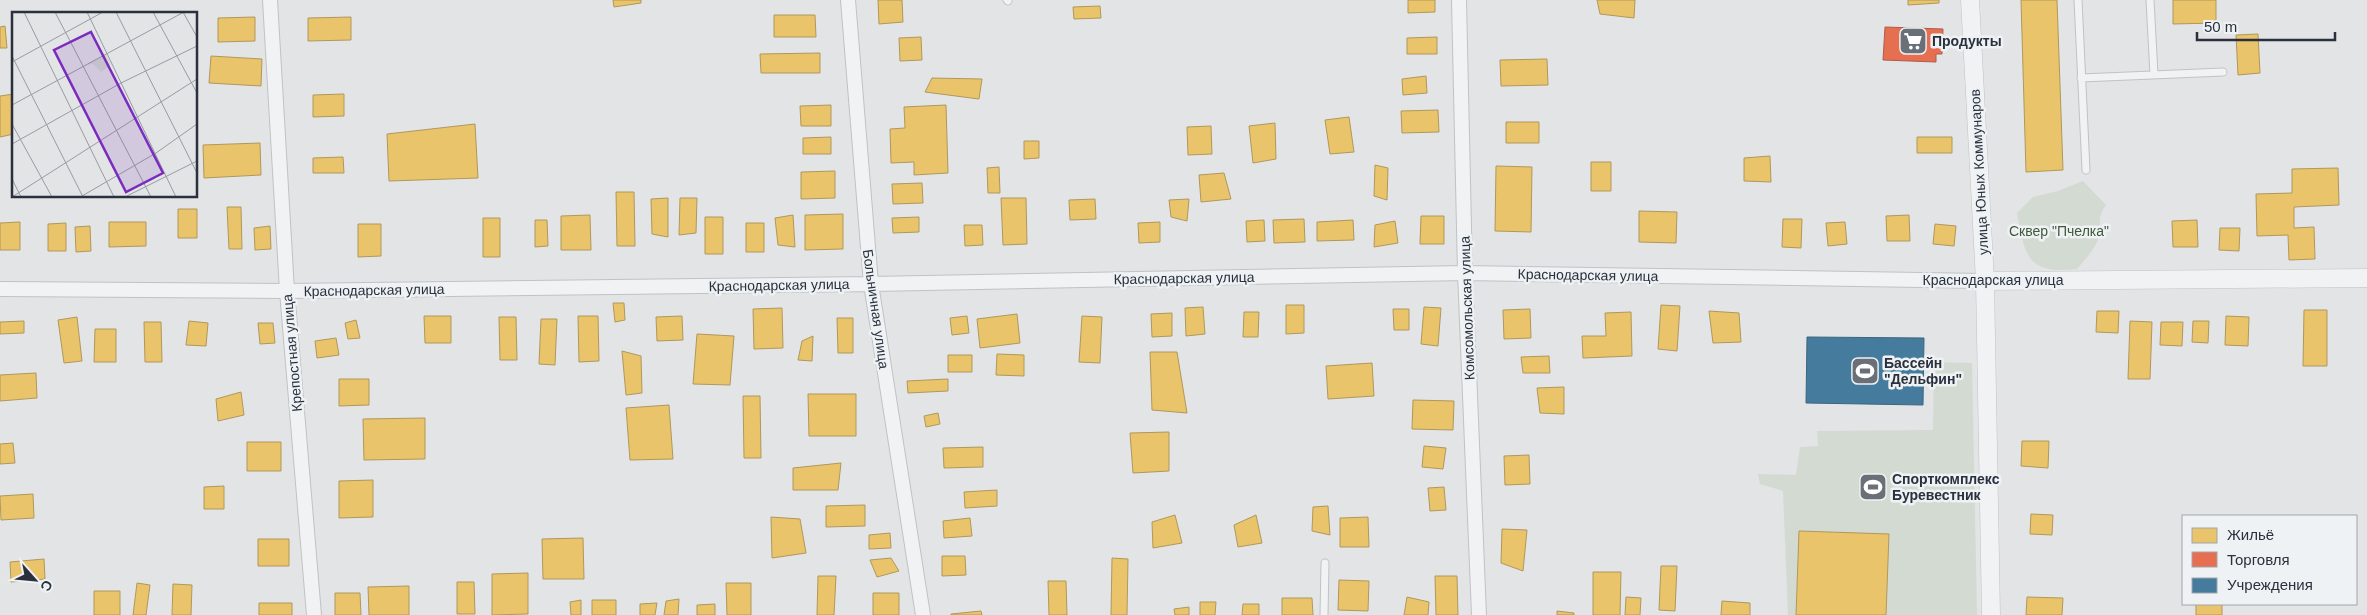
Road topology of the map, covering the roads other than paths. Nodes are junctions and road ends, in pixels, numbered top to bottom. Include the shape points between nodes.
1 (270, 0) edge
2 (848, 0) edge
3 (1459, 0) edge
4 (1970, 0) edge
5 (2078, 0) edge
6 (2150, 0) edge
7 (2223, 72) dead end
8 (2154, 75) junction
9 (2081, 78) junction
10 (2086, 170) dead end
11 (1465, 273) junction
12 (2367, 278) edge
13 (1985, 281) junction
14 (871, 284) junction
15 (0, 289) edge
16 (286, 291) junction
17 (1324, 563) dead end
18 (314, 615) edge
19 (923, 615) edge
20 (1324, 615) edge
21 (1479, 615) edge
22 (1991, 615) edge

1 - 16 street, Крепостная улица
2 - 14 street, Больничная улица
3 - 11 street, Комсомольская улица
4 - 13 street, улица Юных Коммунаров
5 - 9 lane
6 - 8 lane
7 - 8 lane
8 - 9 lane
9 - 10 lane
11 - 13 street, Краснодарская улица
11 - 14 street, Краснодарская улица
11 - 21 street, Комсомольская улица
12 - 13 street, Краснодарская улица
13 - 22 street, улица Юных Коммунаров
14 - 16 street, Краснодарская улица
14 - 19 street, Больничная улица
15 - 16 street, Краснодарская улица
16 - 18 street, Крепостная улица
17 - 20 lane

